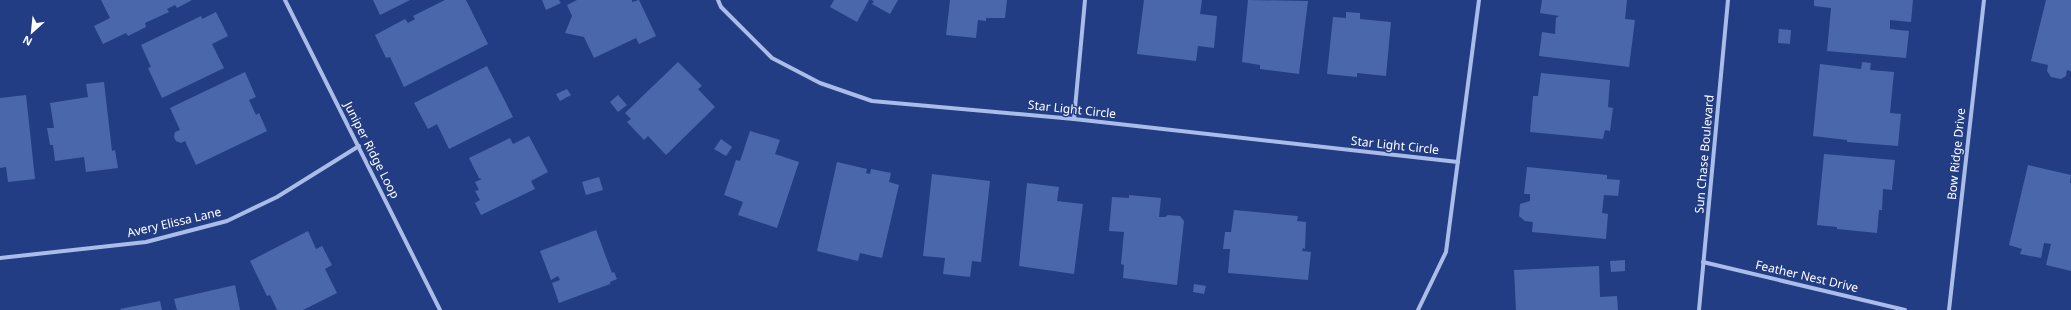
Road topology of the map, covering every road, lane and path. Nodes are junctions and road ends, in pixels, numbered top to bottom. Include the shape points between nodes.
1 (285, 0) edge
2 (718, 0) edge
3 (1085, 0) edge
4 (1479, 0) edge
5 (1728, 0) edge
6 (1984, 0) edge
7 (1074, 119) junction
8 (358, 146) junction
9 (1458, 162) junction
10 (0, 258) edge
11 (1704, 262) junction
12 (440, 310) edge
13 (1418, 310) edge
14 (1699, 310) edge
15 (1905, 310) edge
16 (1949, 310) edge

1 - 8 street, Juniper Ridge Loop
2 - 7 street, Star Light Circle via 721,7 772,58 820,83 872,101
3 - 7 street
4 - 9 street
5 - 11 street, Sun Chase Boulevard
6 - 16 street, Bow Ridge Drive
7 - 9 street, Star Light Circle
8 - 10 street, Avery Elissa Lane via 277,197 227,221 146,242
8 - 12 street, Juniper Ridge Loop
9 - 13 street via 1446,252
11 - 14 street, Sun Chase Boulevard
11 - 15 street, Feather Nest Drive

